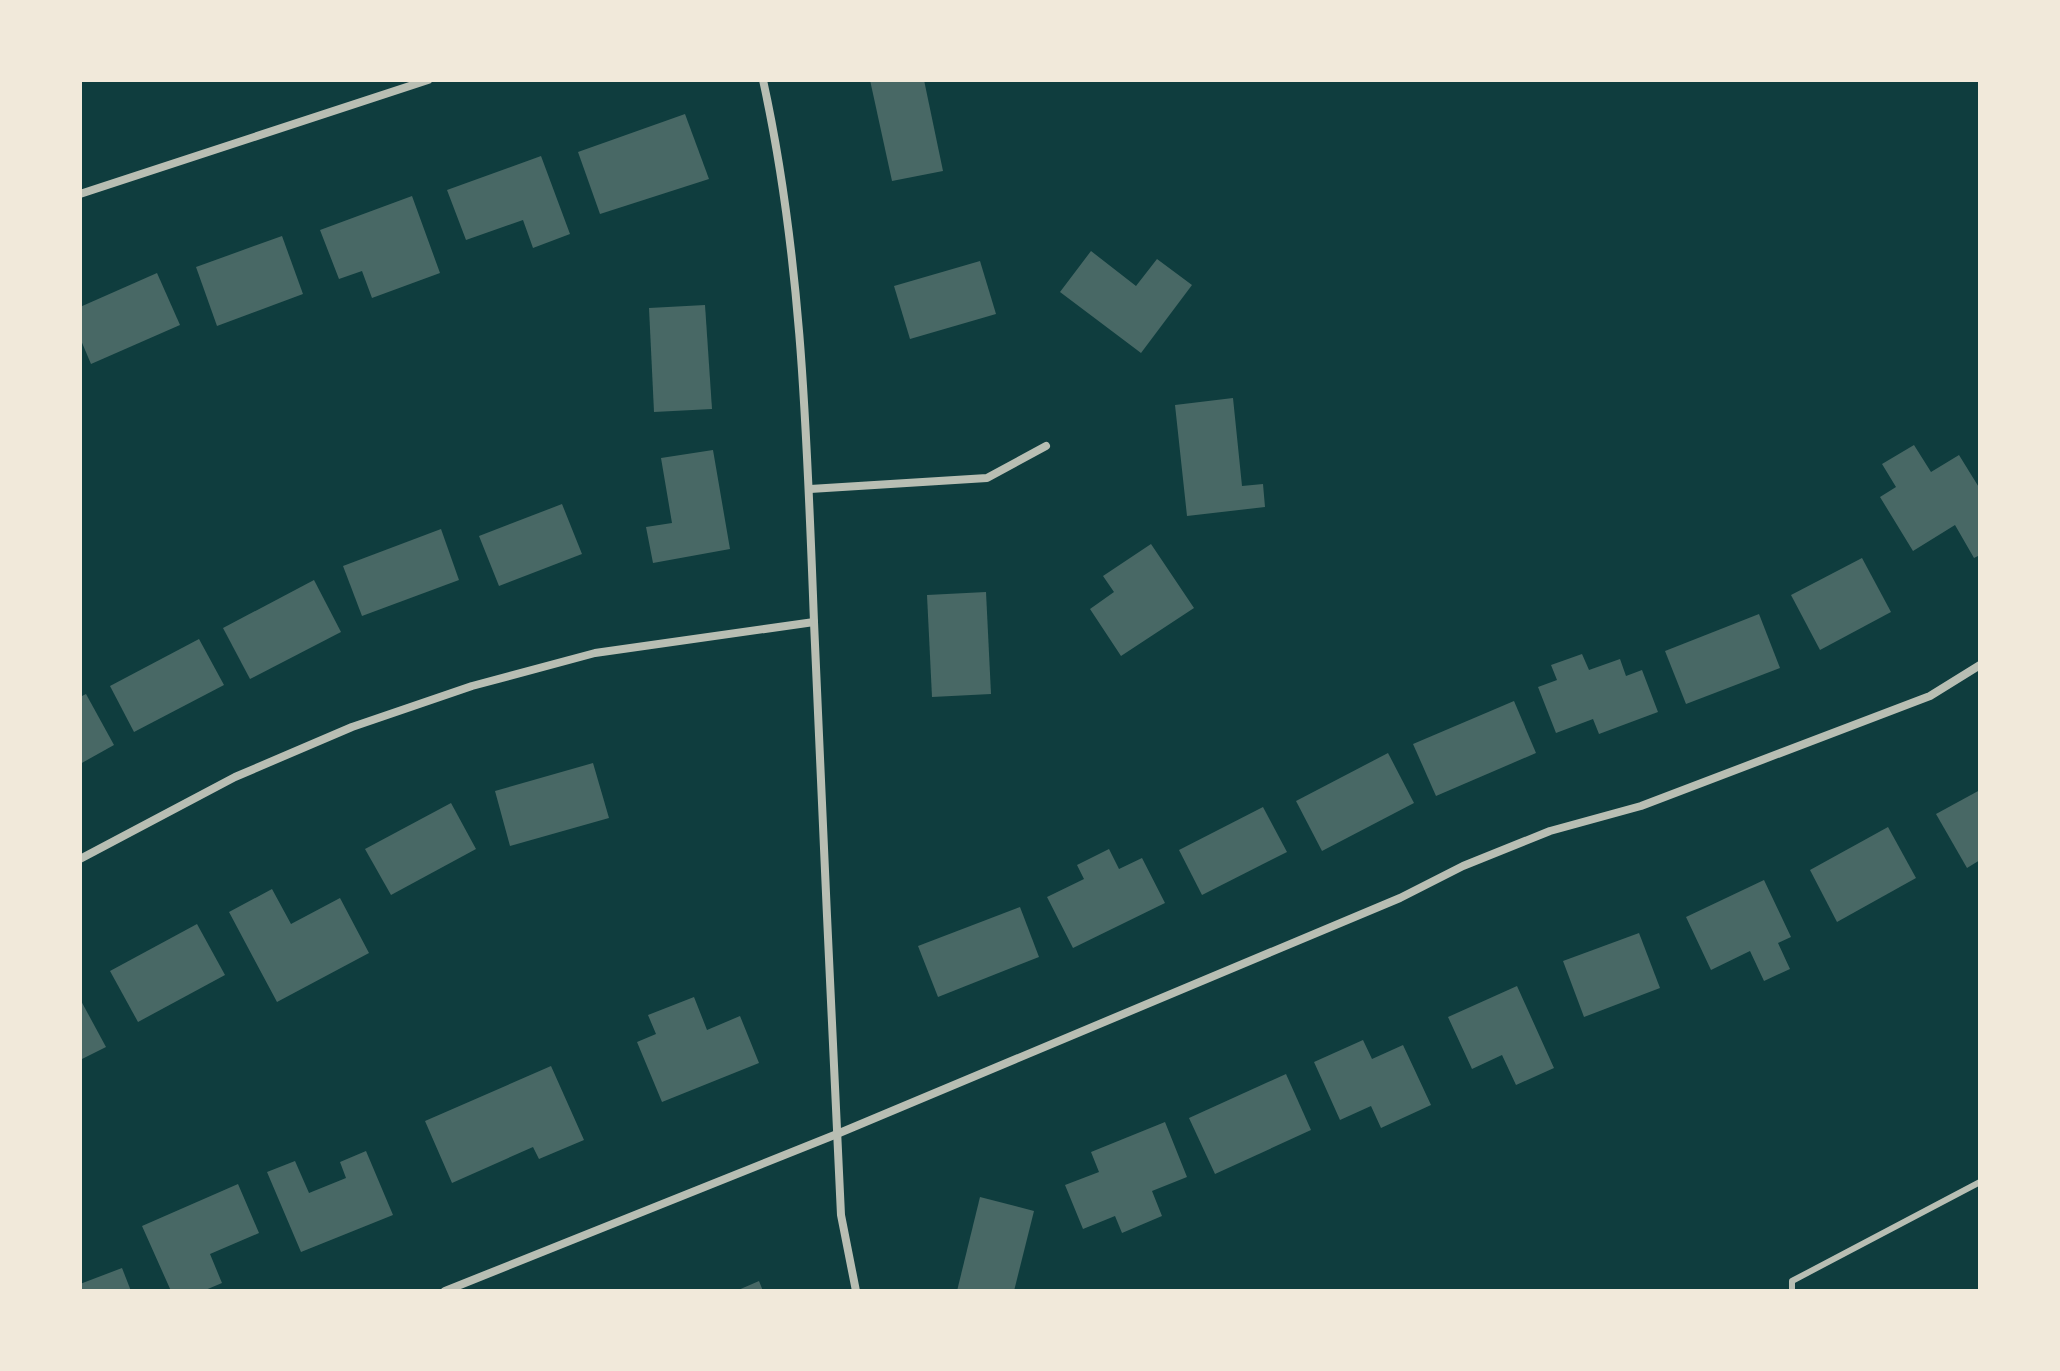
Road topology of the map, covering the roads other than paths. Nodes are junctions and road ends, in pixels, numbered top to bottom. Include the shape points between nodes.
1 (428, 80) edge
2 (763, 80) edge
3 (80, 194) edge
4 (1046, 446) dead end
5 (810, 489) junction
6 (814, 622) junction
7 (1980, 665) edge
8 (80, 859) edge
9 (837, 1134) junction
10 (1980, 1182) edge
11 (445, 1291) edge
12 (856, 1291) edge
13 (1792, 1291) edge

1 - 3 street
2 - 5 street via 792,251
4 - 5 street via 987,478
5 - 6 street
6 - 8 street via 595,653 472,686 352,727 235,777
6 - 9 street
7 - 9 street via 1930,696 1641,806 1550,831 1477,860 1400,898
9 - 11 street
9 - 12 street via 841,1215
10 - 13 lane via 1792,1281

